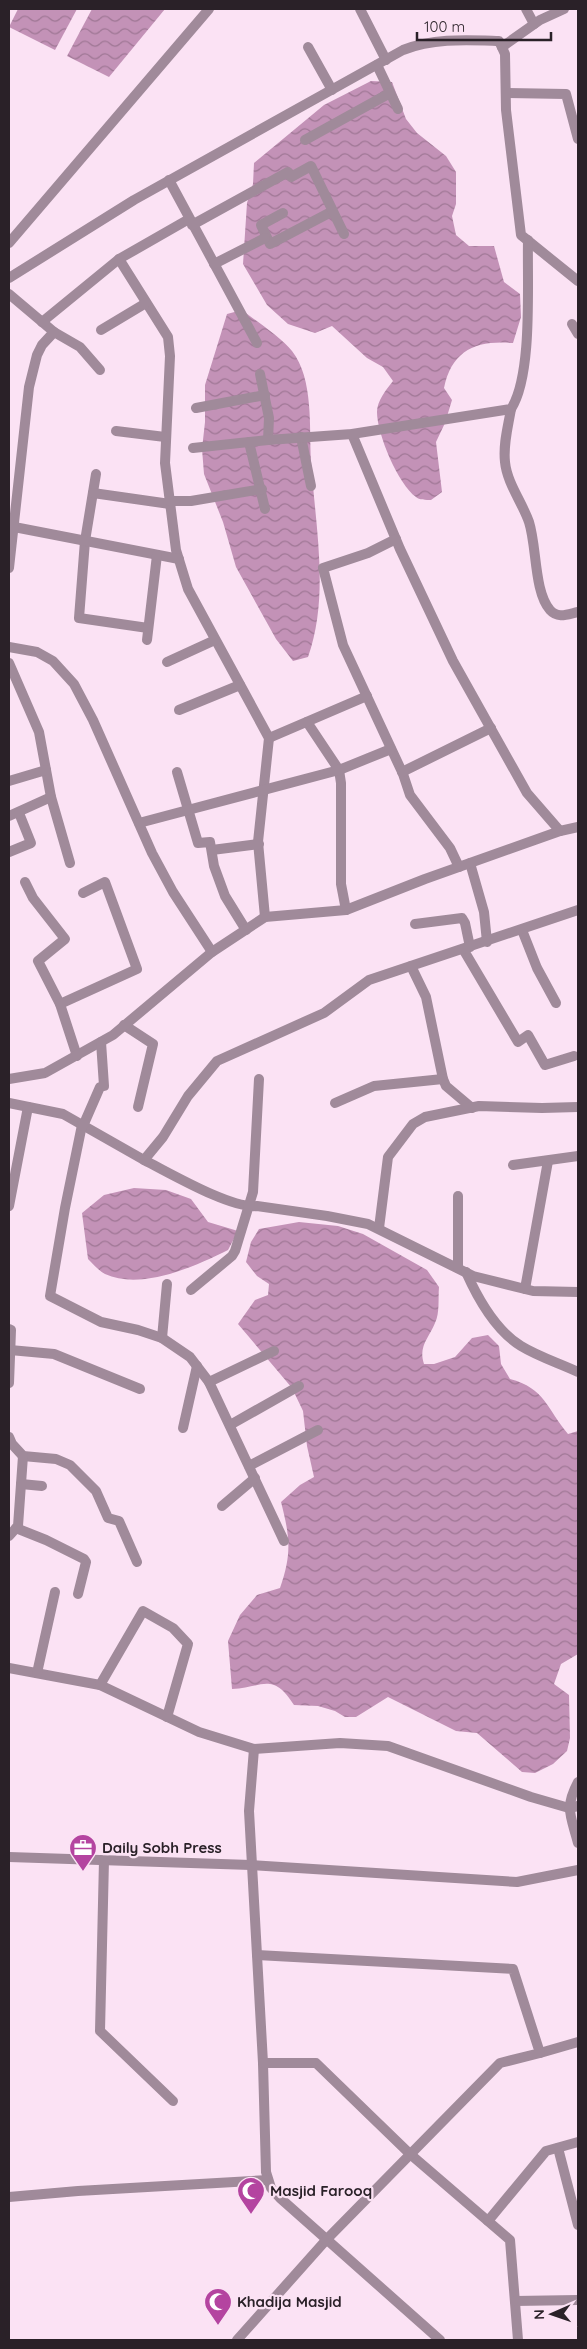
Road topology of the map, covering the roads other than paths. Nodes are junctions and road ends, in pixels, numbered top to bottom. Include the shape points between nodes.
1 (209, 9) edge
2 (360, 9) edge
3 (526, 9) edge
4 (564, 9) edge
5 (534, 24) junction
6 (308, 47) dead end
7 (502, 47) junction
8 (386, 60) junction
9 (376, 65) junction
10 (332, 90) junction
11 (390, 93) junction
12 (506, 93) junction
13 (398, 109) dead end
14 (578, 139) edge
15 (305, 140) dead end
16 (169, 180) junction
17 (283, 212) dead end
18 (331, 212) junction
19 (191, 222) junction
20 (344, 234) dead end
21 (265, 238) junction
22 (528, 240) junction
23 (9, 243) edge
24 (119, 259) junction
25 (214, 264) junction
26 (9, 278) edge
27 (578, 281) edge
28 (9, 294) edge
29 (146, 302) junction
30 (42, 322) junction
31 (572, 324) dead end
32 (101, 330) dead end
33 (54, 332) junction
34 (578, 334) edge
35 (257, 343) dead end
36 (100, 370) dead end
37 (260, 374) dead end
38 (265, 395) junction
39 (196, 408) dead end
40 (511, 409) junction
41 (116, 431) dead end
42 (352, 434) junction
43 (165, 437) junction
44 (301, 437) junction
45 (268, 440) junction
46 (249, 442) junction
47 (193, 448) dead end
48 (96, 474) dead end
49 (312, 486) dead end
50 (262, 489) junction
51 (93, 494) junction
52 (170, 503) junction
53 (265, 509) dead end
54 (11, 526) edge
55 (396, 539) junction
56 (86, 541) junction
57 (157, 555) junction
58 (179, 559) junction
59 (9, 568) edge
60 (578, 612) edge
61 (148, 628) junction
62 (147, 640) dead end
63 (215, 640) junction
64 (9, 647) edge
65 (167, 662) dead end
66 (9, 663) edge
67 (240, 685) junction
68 (367, 696) junction
69 (179, 710) dead end
70 (307, 722) junction
71 (491, 728) junction
72 (269, 738) junction
73 (392, 750) junction
74 (46, 770) junction
75 (339, 770) junction
76 (177, 772) dead end
77 (402, 772) junction
78 (9, 781) edge
79 (264, 788) junction
80 (51, 797) junction
81 (188, 808) junction
82 (19, 812) junction
83 (9, 816) edge
84 (139, 823) junction
85 (578, 827) edge
86 (560, 831) junction
87 (259, 844) junction
88 (212, 850) junction
89 (9, 852) edge
90 (70, 863) dead end
91 (470, 863) junction
92 (459, 867) junction
93 (24, 882) dead end
94 (84, 893) dead end
95 (346, 910) junction
96 (578, 910) edge
97 (264, 917) junction
98 (415, 924) dead end
99 (246, 930) junction
100 (522, 930) junction
101 (487, 942) junction
102 (467, 948) junction
103 (212, 952) junction
104 (411, 966) junction
105 (556, 1003) dead end
106 (60, 1004) junction
107 (124, 1025) junction
108 (101, 1042) junction
109 (77, 1056) junction
110 (574, 1056) dead end
111 (9, 1079) edge
112 (259, 1079) dead end
113 (443, 1079) junction
114 (9, 1103) edge
115 (335, 1103) dead end
116 (28, 1107) junction
117 (138, 1107) dead end
118 (578, 1107) edge
119 (472, 1108) junction
120 (83, 1125) junction
121 (578, 1156) edge
122 (144, 1160) junction
123 (548, 1161) junction
124 (513, 1165) dead end
125 (458, 1196) dead end
126 (9, 1206) edge
127 (249, 1207) junction
128 (379, 1228) junction
129 (462, 1270) junction
130 (167, 1284) dead end
131 (524, 1289) junction
132 (191, 1290) dead end
133 (578, 1292) edge
134 (9, 1328) edge
135 (162, 1338) junction
136 (10, 1350) junction
137 (274, 1351) dead end
138 (197, 1366) junction
139 (578, 1372) edge
140 (209, 1382) junction
141 (9, 1383) edge
142 (299, 1386) dead end
143 (140, 1389) dead end
144 (230, 1425) junction
145 (183, 1428) dead end
146 (318, 1430) dead end
147 (9, 1437) edge
148 (23, 1456) junction
149 (249, 1466) junction
150 (255, 1478) junction
151 (21, 1484) junction
152 (42, 1486) dead end
153 (222, 1506) dead end
154 (12, 1532) edge
155 (284, 1541) dead end
156 (137, 1562) dead end
157 (55, 1592) dead end
158 (78, 1594) dead end
159 (9, 1668) edge
160 (37, 1673) junction
161 (100, 1685) junction
162 (167, 1717) junction
163 (254, 1749) junction
164 (578, 1782) edge
165 (573, 1807) edge
166 (578, 1843) edge
167 (9, 1857) edge
168 (104, 1860) junction
169 (251, 1866) junction
170 (578, 1870) edge
171 (257, 1955) junction
172 (578, 2042) edge
173 (540, 2053) junction
174 (263, 2063) junction
175 (173, 2101) dead end
176 (578, 2142) edge
177 (558, 2148) junction
178 (410, 2154) junction
179 (268, 2180) junction
180 (9, 2197) edge
181 (488, 2221) junction
182 (578, 2225) edge
183 (327, 2238) junction
184 (578, 2300) edge
185 (515, 2301) junction
186 (237, 2340) edge
187 (440, 2340) edge
188 (518, 2340) edge

1 - 23 street
2 - 8 street
3 - 5 street
4 - 5 street
5 - 7 street
6 - 10 street
7 - 8 street via 499,41 423,42
7 - 12 street
8 - 9 street
9 - 10 street
9 - 11 street
10 - 16 street
11 - 13 street
11 - 15 street
12 - 14 street via 566,94
12 - 22 street via 521,235
16 - 19 street
16 - 26 street
17 - 21 street via 261,225
18 - 19 street via 311,166 291,177 288,172
18 - 20 street
18 - 21 street via 270,244
19 - 24 street
19 - 25 street
21 - 25 street
22 - 27 street
22 - 40 street via 525,359 517,400
24 - 29 street
24 - 30 street
25 - 35 street
28 - 30 street
29 - 32 street
29 - 43 street via 168,337 170,356
30 - 33 street
31 - 34 street
33 - 36 street via 80,347
33 - 54 street via 37,355 29,387
37 - 38 street
38 - 39 street
38 - 45 street via 270,423
40 - 42 street
40 - 60 street via 505,464 529,522 542,599 561,616
41 - 43 street
42 - 44 street
42 - 55 street
43 - 52 street via 164,463
44 - 45 street
44 - 49 street
45 - 46 street
46 - 47 street
46 - 50 street
48 - 51 street
50 - 52 street
50 - 53 street
51 - 52 street
51 - 56 street
52 - 58 street
54 - 56 street
54 - 59 street
55 - 68 street via 368,553 323,568 343,645
55 - 71 street via 453,661
56 - 57 street
56 - 61 street via 79,618
57 - 58 street
57 - 61 street
58 - 63 street via 188,589
61 - 62 street
63 - 65 street
63 - 67 street
64 - 84 street via 37,652 53,661 74,684
66 - 74 street via 39,732
67 - 69 street
67 - 72 street
68 - 70 street
68 - 73 street
70 - 72 street
70 - 75 street
71 - 77 street
71 - 86 street via 526,792
72 - 79 street
73 - 75 street
73 - 77 street
74 - 78 street
74 - 80 street
75 - 79 street
75 - 95 street via 342,789 341,884
76 - 81 street
77 - 92 street via 410,795 450,848
79 - 81 street
79 - 87 street
80 - 82 street
80 - 90 street
81 - 84 street
81 - 88 street via 198,843 210,842
82 - 83 street
82 - 89 street via 31,842
84 - 103 street via 172,892
85 - 86 street
86 - 91 street
87 - 88 street
87 - 97 street
88 - 99 street via 214,866 226,896
91 - 92 street
91 - 101 street via 484,912
92 - 95 street
93 - 106 street via 65,939 38,961
94 - 106 street via 105,882 137,969
95 - 97 street
96 - 100 street
97 - 99 street
98 - 102 street via 462,918
99 - 103 street
100 - 101 street
100 - 105 street
101 - 102 street
102 - 104 street
102 - 110 street via 518,1042 528,1035 545,1065
103 - 107 street
104 - 113 street via 426,997
104 - 122 street via 369,980 324,1013 216,1061
106 - 109 street
107 - 108 street
107 - 117 street via 153,1044
108 - 109 street
108 - 120 street via 104,1086 100,1087
109 - 111 street via 45,1073
112 - 127 street via 254,1192
113 - 115 street via 374,1086
113 - 119 street via 446,1086
114 - 116 street
116 - 120 street via 63,1114
116 - 126 street
118 - 119 street
119 - 128 street via 425,1117 405,1132 388,1156
120 - 122 street
120 - 135 street via 50,1296 102,1322
121 - 123 street
122 - 127 street
123 - 124 street
123 - 131 street
125 - 129 street
127 - 128 street via 327,1216
127 - 132 street via 232,1256
128 - 129 street
129 - 131 street
129 - 139 street via 490,1314 512,1340 535,1354
130 - 135 street
131 - 133 street
134 - 136 street
135 - 138 street via 190,1357
136 - 141 street
136 - 143 street via 54,1354
137 - 140 street
138 - 140 street
138 - 145 street
140 - 144 street
142 - 144 street
144 - 149 street
146 - 149 street
147 - 148 street
148 - 151 street
148 - 156 street via 56,1459 70,1465 96,1492 108,1518 119,1521
149 - 150 street
150 - 153 street
150 - 155 street
151 - 152 street
151 - 154 street via 18,1526
154 - 158 street via 46,1540 84,1559
157 - 160 street
159 - 160 street
160 - 161 street
161 - 162 street
161 - 162 street via 143,1611 173,1628 188,1644
162 - 163 street via 199,1732
163 - 165 street via 340,1743 388,1746 532,1798
163 - 169 street via 249,1811
164 - 165 street via 572,1793
165 - 166 street
167 - 168 street
168 - 169 street
168 - 175 street via 100,2031
169 - 170 street via 517,1882
169 - 171 street
171 - 173 street via 513,1969
171 - 174 street
172 - 173 street
173 - 178 street via 500,2063
174 - 178 street via 316,2063
174 - 179 street
176 - 177 street
177 - 181 street via 546,2151
177 - 182 street
178 - 181 street
178 - 183 street
179 - 180 street
179 - 183 street via 280,2198
181 - 185 street via 510,2240
183 - 186 street
183 - 187 street
184 - 185 street
185 - 188 street

